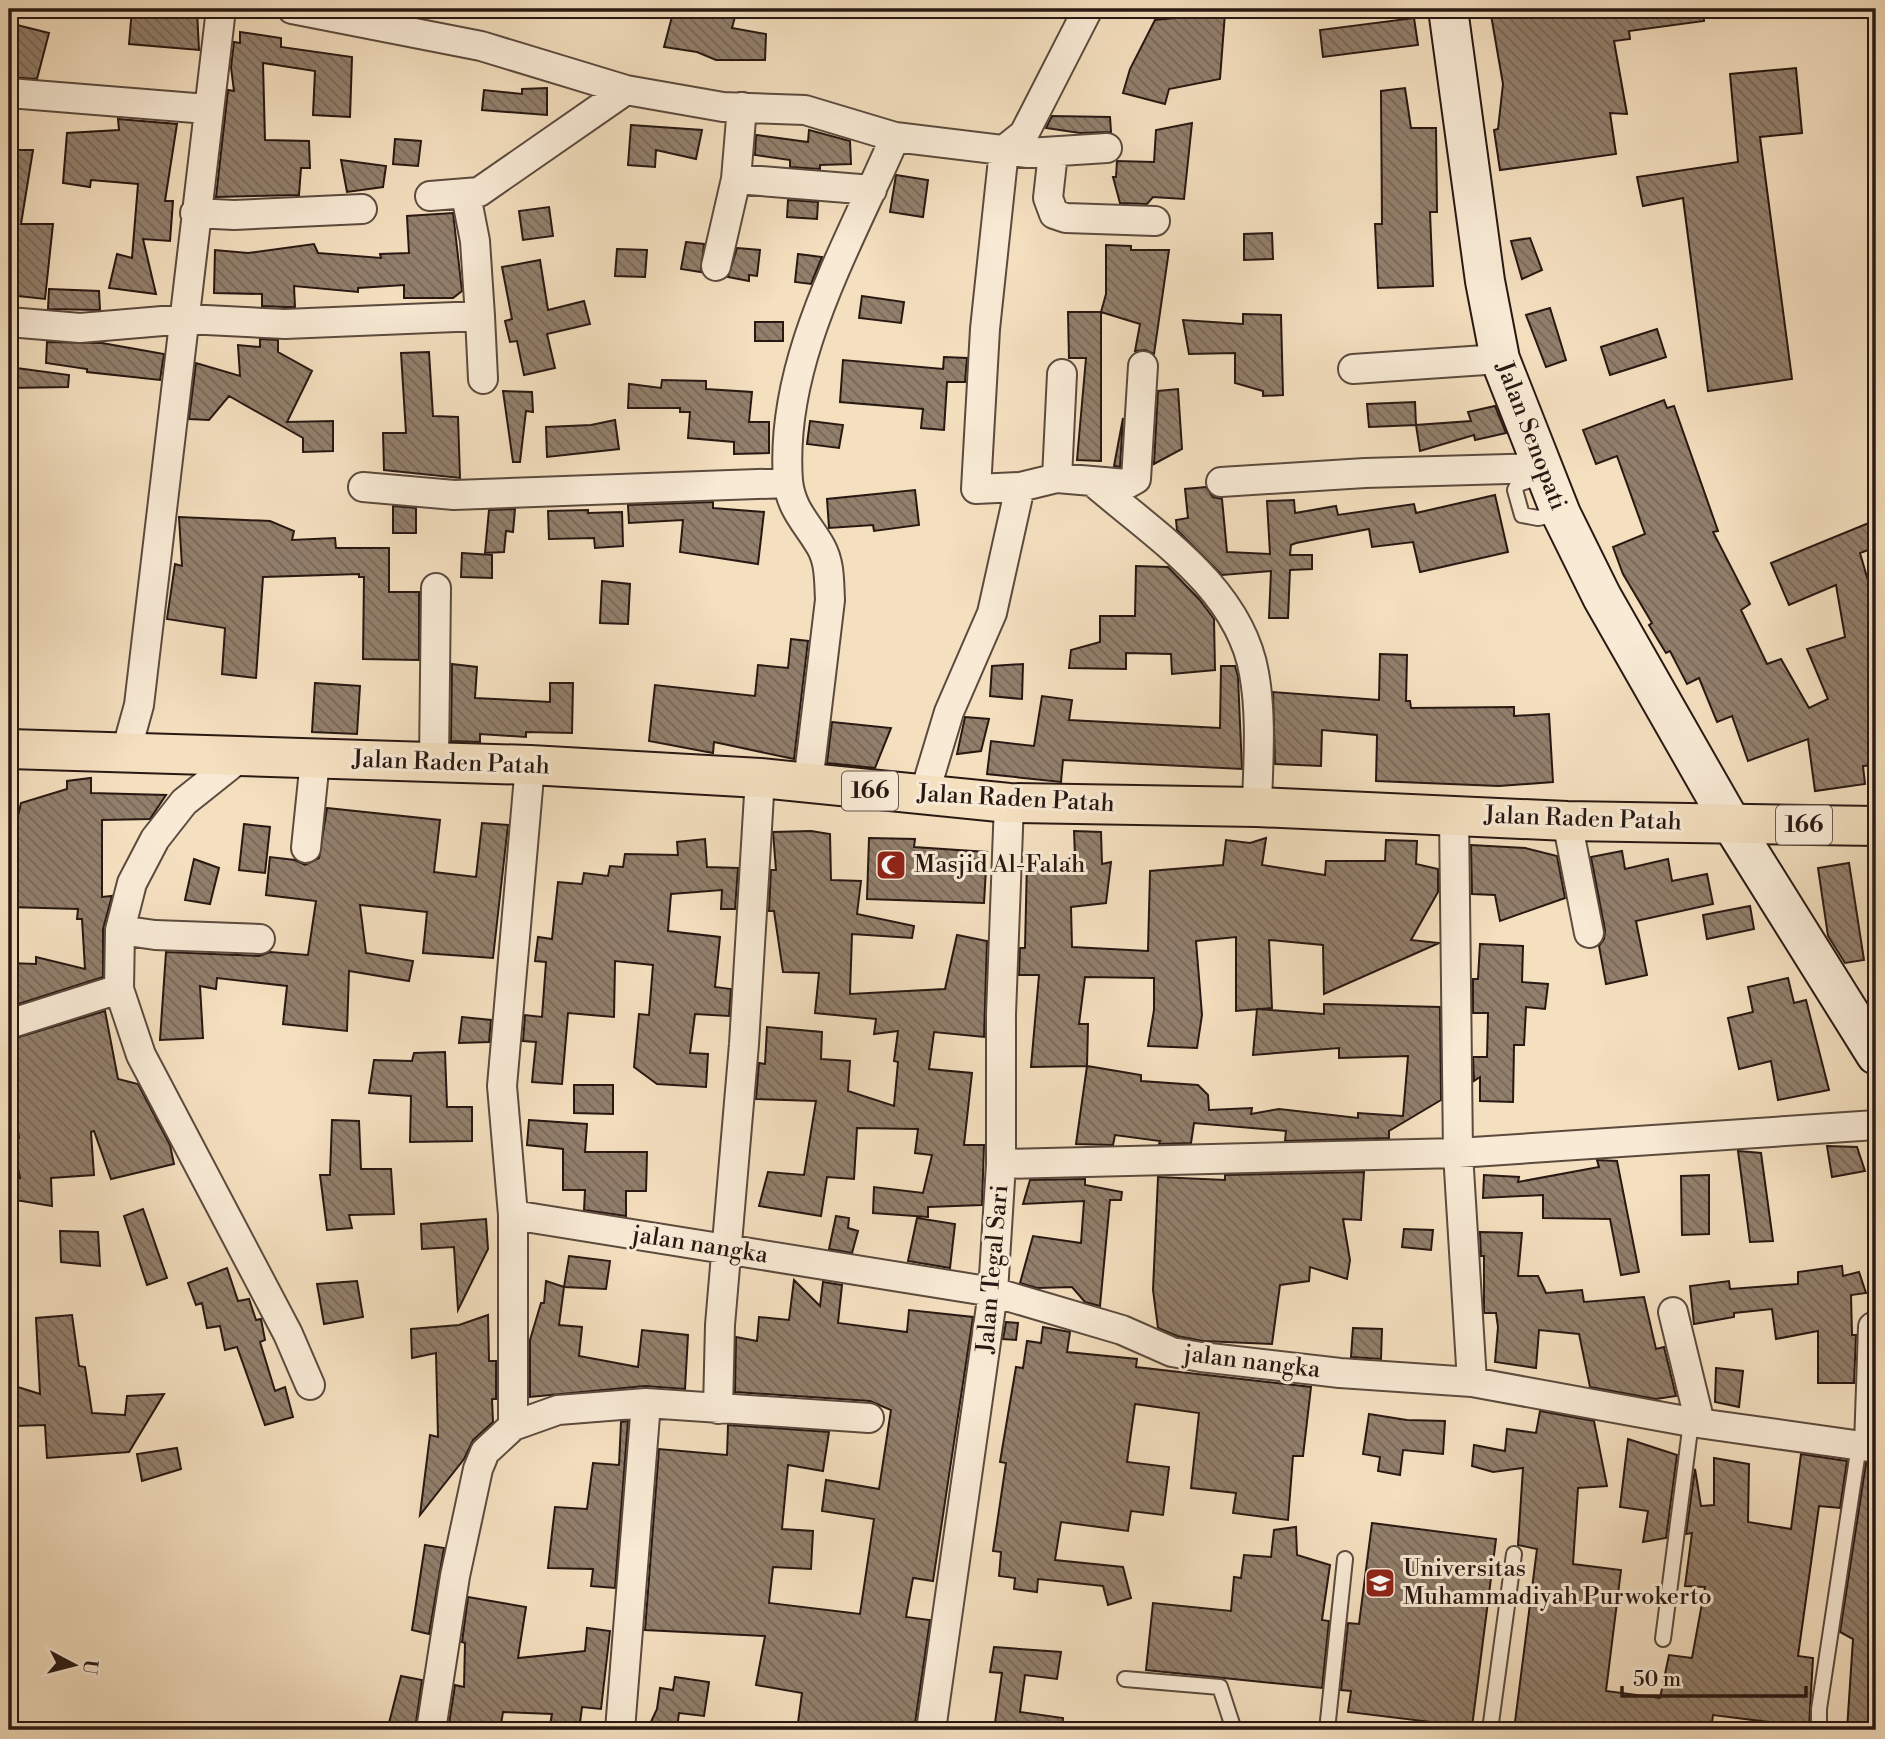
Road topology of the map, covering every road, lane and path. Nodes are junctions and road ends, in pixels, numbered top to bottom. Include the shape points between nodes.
1 (221, 9) edge
2 (292, 9) edge
3 (1088, 9) edge
4 (1448, 9) edge
5 (626, 90) junction
6 (9, 93) edge
7 (742, 107) junction
8 (206, 109) junction
9 (895, 137) junction
10 (1107, 148) dead end
11 (1032, 153) junction
12 (736, 179) junction
13 (873, 190) junction
14 (466, 195) junction
15 (430, 196) dead end
16 (362, 209) dead end
17 (195, 213) junction
18 (1155, 221) dead end
19 (716, 266) dead end
20 (480, 316) junction
21 (186, 319) junction
22 (9, 322) edge
23 (1500, 359) junction
24 (1143, 366) dead end
25 (1353, 369) dead end
26 (1062, 374) dead end
27 (483, 379) dead end
28 (1545, 472) junction
29 (1057, 478) junction
30 (1092, 481) junction
31 (1221, 482) dead end
32 (788, 483) junction
33 (363, 487) dead end
34 (1020, 487) junction
35 (436, 587) dead end
36 (9, 749) edge
37 (126, 752) junction
38 (238, 758) junction
39 (434, 761) junction
40 (530, 773) junction
41 (313, 777) junction
42 (808, 783) junction
43 (759, 795) junction
44 (924, 796) junction
45 (1009, 803) junction
46 (1257, 807) junction
47 (1454, 814) junction
48 (1566, 821) junction
49 (1731, 823) junction
50 (1876, 827) edge
51 (306, 848) dead end
52 (135, 932) junction
53 (1588, 933) dead end
54 (260, 939) dead end
55 (118, 989) junction
56 (9, 1024) edge
57 (1876, 1055) edge
58 (1876, 1125) edge
59 (1458, 1153) junction
60 (1001, 1164) junction
61 (513, 1215) junction
62 (727, 1250) junction
63 (993, 1292) junction
64 (1673, 1312) dead end
65 (1873, 1327) dead end
66 (1472, 1382) junction
67 (310, 1385) dead end
68 (646, 1403) junction
69 (718, 1409) junction
70 (869, 1418) dead end
71 (1695, 1423) junction
72 (513, 1426) junction
73 (1868, 1446) edge
74 (1514, 1554) dead end
75 (1345, 1559) dead end
76 (1663, 1639) dead end
77 (1125, 1679) dead end
78 (431, 1730) edge
79 (620, 1730) edge
80 (931, 1730) edge
81 (1231, 1730) edge
82 (1253, 1730) edge
83 (1327, 1730) edge
84 (1490, 1730) edge
85 (1819, 1730) edge

1 - 8 street
2 - 5 street via 481,46
3 - 11 street via 1024,134
4 - 23 main road, Jalan Senopati
5 - 7 street
5 - 14 street via 479,192
6 - 8 street
7 - 9 street via 805,110
7 - 12 street
8 - 17 street
9 - 11 street
9 - 13 street
10 - 11 street
11 - 18 street via 1054,214
11 - 34 street via 985,329 976,489
12 - 13 street
12 - 19 street
13 - 32 street via 828,289 803,361 789,411
14 - 15 street
14 - 20 street via 475,241
16 - 17 street
17 - 21 street
20 - 21 street via 285,324
20 - 27 street
21 - 22 street via 80,328
21 - 37 street via 139,705
23 - 25 street
23 - 28 main road, Jalan Senopati
24 - 30 street via 1136,479 1127,484
26 - 29 street
28 - 31 street via 1365,472
28 - 49 main road, Jalan Senopati via 1560,514 1602,597
29 - 30 street
29 - 34 street
30 - 46 street via 1191,566 1216,591 1236,623 1249,651 1258,698
32 - 33 street via 454,495
32 - 42 street via 796,513 822,549 829,570 830,600
34 - 44 street via 992,613 949,712
35 - 39 street
36 - 37 main road, Jalan Raden Patah / 166
37 - 38 main road, Jalan Raden Patah / 166
38 - 41 main road, Jalan Raden Patah / 166
38 - 52 street via 184,802 155,839 132,883
39 - 40 main road, Jalan Raden Patah / 166
39 - 41 main road, Jalan Raden Patah / 166
40 - 43 main road, Jalan Raden Patah / 166
40 - 61 street via 502,1086
41 - 51 street
42 - 43 main road, Jalan Raden Patah / 166
42 - 44 main road, Jalan Raden Patah / 166
43 - 62 street
44 - 45 main road, Jalan Raden Patah / 166
45 - 46 main road, Jalan Raden Patah / 166
45 - 60 street, Jalan Tegal Sari
46 - 47 main road, Jalan Raden Patah / 166
47 - 48 main road, Jalan Raden Patah / 166
47 - 59 street
48 - 49 main road, Jalan Raden Patah / 166
48 - 53 street
49 - 50 main road, 166
49 - 57 main road, Jalan Senopati
52 - 54 street
52 - 55 street
55 - 56 street
55 - 67 street via 141,1055 288,1334
58 - 59 street
59 - 60 street
59 - 66 street
60 - 63 street, Jalan Tegal Sari
61 - 62 street, jalan nangka
61 - 72 street
62 - 63 street, jalan nangka
62 - 69 street
63 - 66 street, jalan nangka via 1122,1330 1172,1352 1340,1373
63 - 80 street, Jalan Tegal Sari
64 - 71 street
65 - 73 street
66 - 71 street, jalan nangka
68 - 69 street
68 - 72 street via 558,1410
68 - 79 street
69 - 70 street
71 - 73 street, jalan nangka
71 - 76 lane
72 - 78 street via 485,1452 478,1469 455,1576
73 - 85 lane via 1819,1709
74 - 84 lane
75 - 83 lane
77 - 81 lane via 1220,1687
81 - 82 lane

